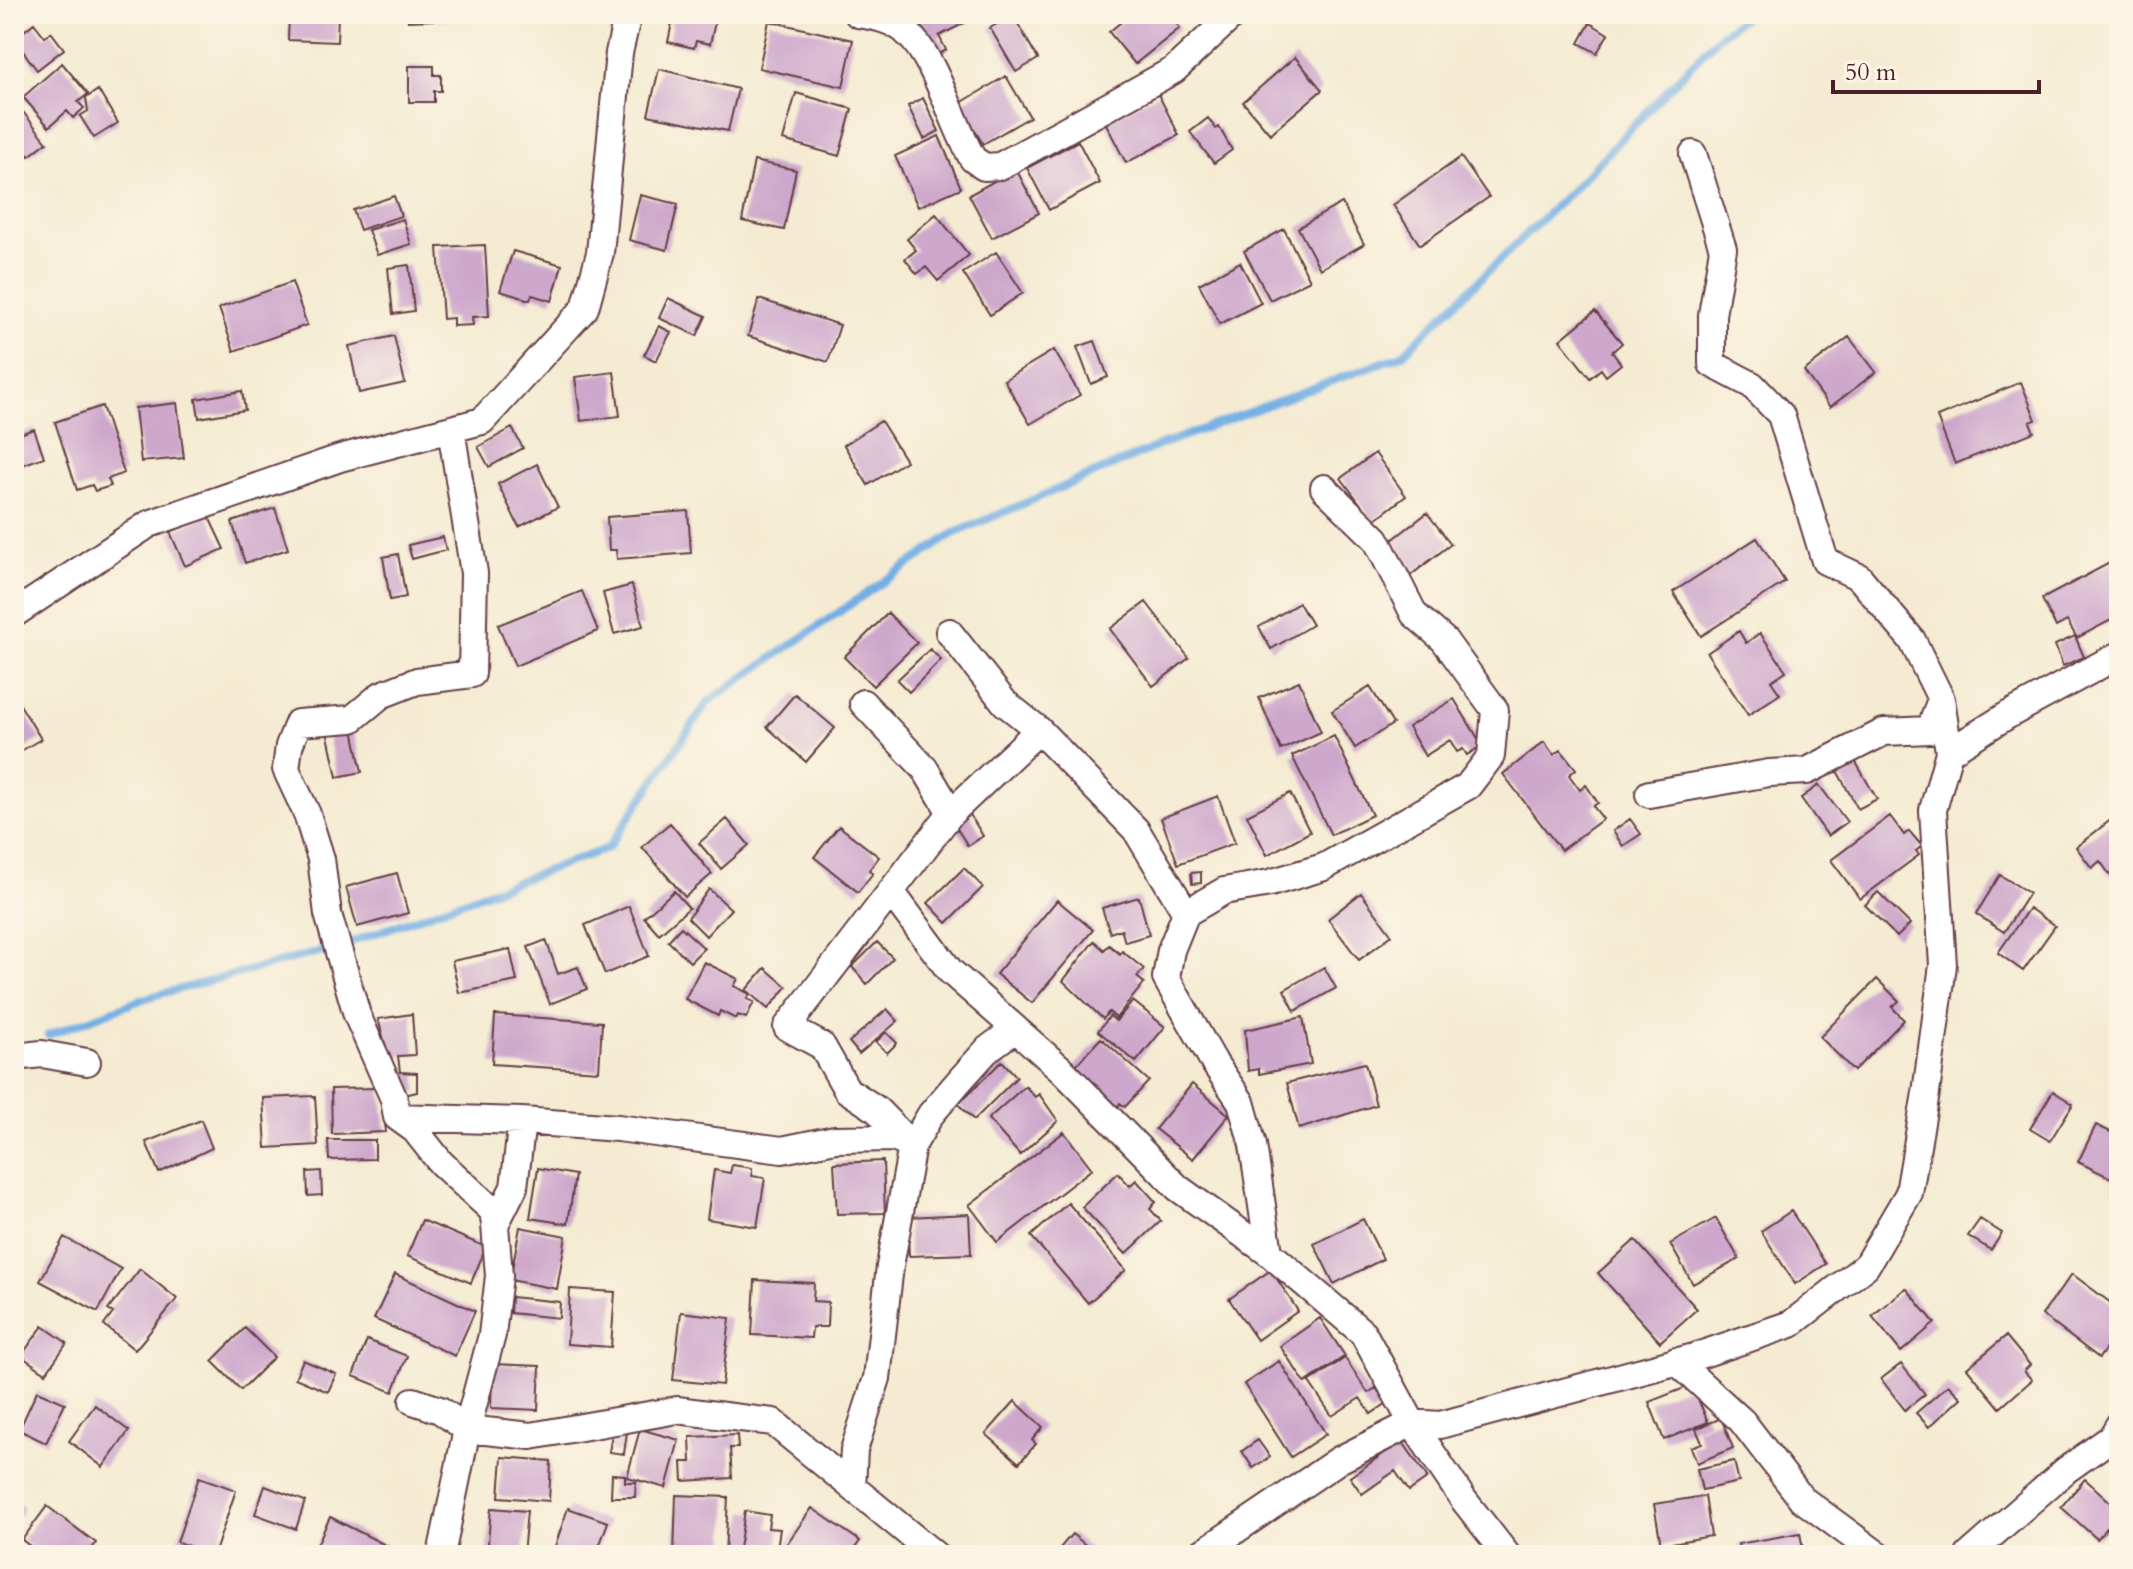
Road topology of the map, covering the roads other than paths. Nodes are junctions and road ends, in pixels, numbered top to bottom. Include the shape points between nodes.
1 (628, 14) edge
2 (858, 14) edge
3 (1234, 14) edge
4 (1693, 154) dead end
5 (451, 429) junction
6 (1324, 488) dead end
7 (14, 614) edge
8 (949, 632) dead end
9 (2119, 655) edge
10 (1941, 699) junction
11 (863, 703) dead end
12 (1039, 730) junction
13 (1949, 752) junction
14 (1649, 794) dead end
15 (951, 813) junction
16 (892, 893) junction
17 (1186, 913) junction
18 (1015, 1029) junction
19 (14, 1057) edge
20 (87, 1062) dead end
21 (397, 1117) junction
22 (522, 1121) junction
23 (912, 1146) junction
24 (495, 1225) junction
25 (1269, 1253) junction
26 (1676, 1361) junction
27 (413, 1401) dead end
28 (1412, 1423) junction
29 (2119, 1425) edge
30 (467, 1429) junction
31 (852, 1487) junction
32 (441, 1555) edge
33 (935, 1555) edge
34 (1199, 1555) edge
35 (1507, 1555) edge
36 (1878, 1555) edge
37 (1969, 1555) edge

1 - 5 street via 619,53 600,253 585,308 482,421
2 - 3 street via 905,31 925,60 963,142 984,167 1000,166 1174,70
4 - 10 street via 1723,249 1712,315 1712,364 1752,385 1781,415 1825,561 1859,577 1912,640
5 - 7 street via 340,458 149,524
5 - 21 street via 474,573 472,674 417,681 381,695 352,719 298,723 286,769 321,859 328,914 357,1015
6 - 17 street via 1376,539 1414,614 1444,640 1495,710 1491,756 1468,786 1324,867 1224,891
8 - 12 street via 1005,703
9 - 13 street
10 - 13 street
10 - 14 street via 1930,730 1884,732 1807,771
11 - 15 street via 925,769
12 - 15 street
12 - 17 street via 1136,830
13 - 26 street via 1933,810 1943,965 1909,1193 1866,1266 1791,1324
15 - 16 street
16 - 18 street via 950,971
16 - 23 street via 787,1027 822,1046 847,1090 876,1109
17 - 25 street via 1166,978 1241,1102
18 - 23 street via 960,1080
18 - 25 street via 1109,1115 1178,1188
19 - 20 street via 42,1054
21 - 22 street
21 - 24 street via 493,1211
22 - 23 street via 782,1150 835,1139 894,1138
22 - 24 street via 514,1187
23 - 31 street via 877,1378 854,1450
24 - 30 street via 499,1276 492,1335
25 - 28 street via 1363,1333
26 - 28 street via 1440,1425
26 - 36 street via 1742,1421 1802,1499
27 - 30 street via 440,1410
28 - 34 street via 1339,1460
28 - 35 street
29 - 37 street via 2111,1438
30 - 31 street via 531,1436 677,1410 773,1422
30 - 32 street
31 - 33 street

